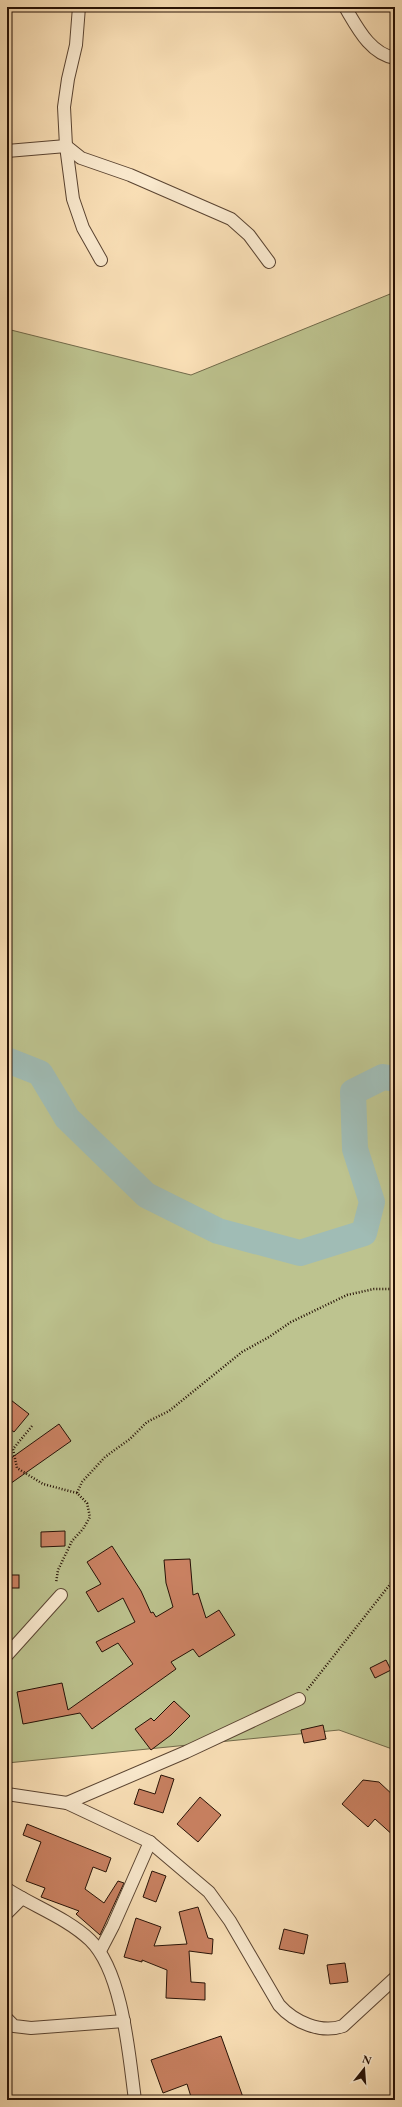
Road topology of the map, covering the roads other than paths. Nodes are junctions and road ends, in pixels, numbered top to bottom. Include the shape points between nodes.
1 (79, 7) edge
2 (345, 7) edge
3 (395, 58) edge
4 (66, 146) junction
5 (7, 151) edge
6 (101, 260) dead end
7 (269, 262) dead end
8 (61, 1595) road end
9 (7, 1655) edge
10 (299, 1699) road end
11 (7, 1794) edge
12 (67, 1803) junction
13 (150, 1842) junction
14 (7, 1889) edge
15 (22, 1898) junction
16 (7, 1913) edge
17 (100, 1951) junction
18 (395, 1978) edge
19 (7, 2019) edge
20 (124, 2022) junction
21 (135, 2100) edge

1 - 4 street via 76,46 64,107
2 - 3 street via 375,49
4 - 5 street
4 - 6 street via 73,199 83,228
4 - 7 street via 81,158 130,175 230,219 249,235
8 - 9 street
10 - 12 street via 186,1752
11 - 12 street
12 - 13 street
13 - 17 street via 114,1926
13 - 18 street via 209,1892 230,1921 279,2005 287,2014 303,2023 332,2030 343,2026
14 - 15 street
15 - 16 street
15 - 17 street via 73,1928
17 - 20 street via 112,1978
19 - 20 street via 14,2026 32,2028
20 - 21 street

